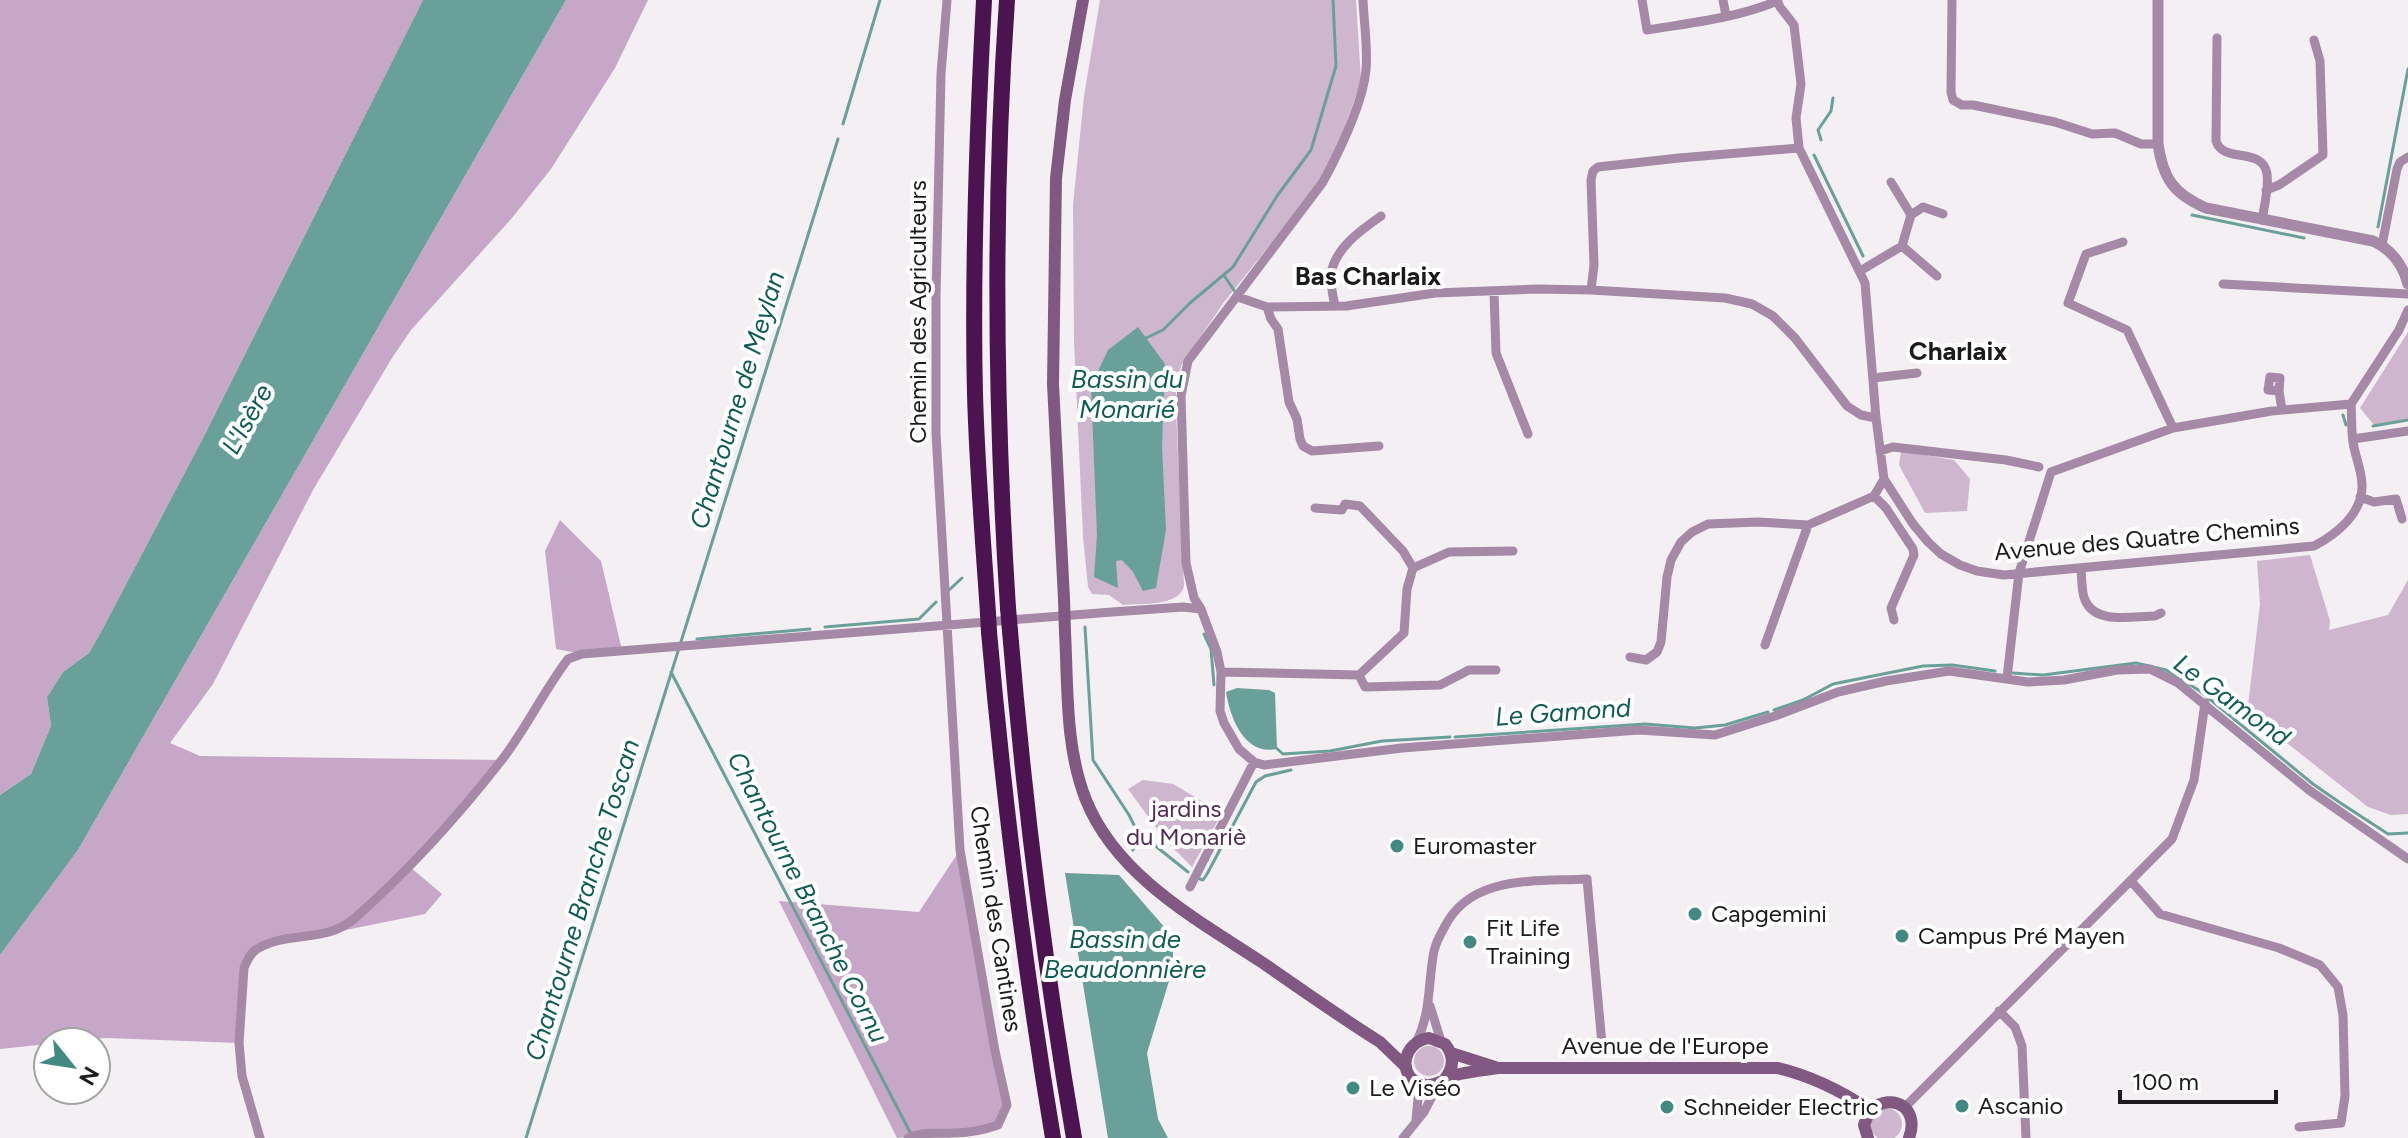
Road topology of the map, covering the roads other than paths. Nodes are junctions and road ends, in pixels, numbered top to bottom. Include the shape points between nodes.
1 (947, 0) edge
2 (984, 0) edge
3 (1007, 0) edge
4 (1083, 0) edge
5 (1363, 0) edge
6 (1642, 0) edge
7 (1723, 0) edge
8 (1952, 0) edge
9 (2158, 0) edge
10 (1777, 1) edge
11 (1726, 16) junction
12 (2217, 38) dead end
13 (2314, 40) dead end
14 (2158, 144) junction
15 (1799, 148) junction
16 (2408, 157) edge
17 (1891, 182) dead end
18 (2266, 190) junction
19 (1943, 214) dead end
20 (1911, 215) junction
21 (1381, 216) dead end
22 (2262, 220) junction
23 (2123, 242) dead end
24 (2382, 245) junction
25 (1902, 246) junction
26 (1860, 271) junction
27 (1937, 276) dead end
28 (2223, 284) dead end
29 (2408, 284) edge
30 (1591, 290) junction
31 (1494, 292) junction
32 (2408, 294) edge
33 (1238, 297) junction
34 (1335, 306) junction
35 (1267, 307) junction
36 (2408, 310) edge
37 (1917, 373) dead end
38 (1873, 378) junction
39 (2279, 391) dead end
40 (2351, 404) junction
41 (2282, 410) junction
42 (1876, 418) junction
43 (2173, 428) junction
44 (2408, 431) edge
45 (1528, 434) dead end
46 (2353, 439) junction
47 (1379, 446) dead end
48 (1880, 451) junction
49 (2039, 467) dead end
50 (1884, 479) junction
51 (1874, 496) junction
52 (2360, 497) junction
53 (1898, 500) junction
54 (1315, 508) dead end
55 (1886, 508) junction
56 (2402, 519) dead end
57 (1808, 525) junction
58 (1513, 551) dead end
59 (1413, 568) junction
60 (2081, 568) junction
61 (2019, 573) junction
62 (1201, 609) junction
63 (2161, 613) dead end
64 (1894, 620) dead end
65 (946, 624) junction
66 (1765, 645) dead end
67 (1630, 657) dead end
68 (1496, 670) dead end
69 (1221, 672) junction
70 (1359, 675) junction
71 (2007, 678) junction
72 (2205, 703) junction
73 (1254, 762) junction
74 (2408, 859) edge
75 (2131, 881) junction
76 (1190, 887) dead end
77 (1429, 1003) junction
78 (1999, 1011) junction
79 (1441, 1041) junction
80 (1380, 1042) junction
81 (1415, 1043) junction
82 (1592, 1044) dead end
83 (1451, 1053) junction
84 (1406, 1067) junction
85 (1498, 1068) junction
86 (1413, 1079) junction
87 (1442, 1081) junction
88 (1904, 1108) junction
89 (1870, 1110) junction
90 (1416, 1123) junction
91 (2299, 1127) dead end
92 (911, 1137) edge
93 (260, 1138) edge
94 (1053, 1138) edge
95 (1074, 1138) edge
96 (1403, 1138) edge
97 (1868, 1138) edge
98 (1909, 1138) edge
99 (2026, 1138) edge

1 - 65 street, Chemin des Agriculteurs via 936,296 936,433
2 - 94 highway, bridge via 975,396 989,632 1011,853
3 - 95 highway, bridge via 998,341 1008,608 1033,867
4 - 80 main road, bridge via 1056,178 1053,384 1074,762 1099,825 1153,888
5 - 33 street via 1366,71 1336,157
6 - 11 street via 1647,30
7 - 11 street
8 - 14 street via 1953,100 2092,134 2115,133 2141,144
9 - 14 street
10 - 11 street
10 - 15 street, Avenue des Quatre Chemins via 1794,25 1801,84
12 - 18 street via 2218,148 2263,163
13 - 18 street via 2320,61 2323,155
14 - 22 street via 2174,189 2188,200
15 - 26 street, Avenue des Quatre Chemins
15 - 30 street via 1598,167 1591,180
16 - 24 street via 2397,169
17 - 20 street
18 - 22 street
19 - 20 street via 1923,207
20 - 25 street
21 - 34 street via 1357,233 1334,263
22 - 24 street
23 - 43 street via 2086,254 2068,303 2127,330
24 - 29 street via 2400,263
25 - 26 street
25 - 27 street
26 - 38 street, Avenue des Quatre Chemins
28 - 32 street
30 - 31 street
30 - 42 street via 1752,304 1784,325 1847,406
31 - 34 street via 1435,293
31 - 45 street via 1496,353
33 - 35 street
33 - 62 street via 1188,361 1181,396 1186,563
34 - 35 street
35 - 47 street via 1278,329 1289,402 1303,446 1312,451
36 - 40 street
37 - 38 street
38 - 42 street, Avenue des Quatre Chemins
39 - 41 street
40 - 41 street
40 - 46 street
41 - 43 street
42 - 48 street, Avenue des Quatre Chemins
43 - 61 street via 2051,472
44 - 46 street
46 - 52 street via 2363,485
48 - 49 street via 1893,447
48 - 50 street, Avenue des Quatre Chemins
50 - 51 street
50 - 53 street, Avenue des Quatre Chemins
51 - 55 street
51 - 57 street
52 - 56 street via 2374,502 2396,499
52 - 60 street, Avenue des Quatre Chemins via 2345,525 2314,546
53 - 55 street
53 - 61 street, Avenue des Quatre Chemins via 1941,554 1977,571
54 - 59 street via 1360,506
55 - 64 street via 1914,555 1891,608
57 - 66 street
57 - 67 street via 1708,524 1692,532 1671,560 1657,652 1646,660
58 - 59 street via 1449,552
59 - 70 street via 1404,633
60 - 61 street, Avenue des Quatre Chemins
60 - 63 street via 2085,599 2101,616
61 - 71 street
62 - 65 street
62 - 69 street
65 - 92 street, Chemin des Cantines via 960,850 1007,1105 998,1125 986,1130
65 - 93 street via 675,645 568,659 502,760 410,867 352,921 331,933 256,949 244,968 239,1043 242,1076
68 - 70 street via 1469,670 1440,685 1365,687
69 - 70 street
69 - 73 street via 1224,723
71 - 72 street via 2064,680 2150,669
71 - 73 street via 1949,671 1886,681 1715,735 1639,730
72 - 74 street via 2309,790
72 - 75 street via 2194,780 2172,839
73 - 76 street
75 - 78 street
75 - 91 street via 2160,914 2279,948 2320,965 2338,987 2345,1096 2341,1123
77 - 79 street
77 - 81 street
77 - 82 street via 1434,948 1462,903 1499,885 1587,879 1602,1044
78 - 88 street
78 - 99 street via 2015,1027 2022,1046
79 - 81 main road
79 - 83 main road
80 - 81 main road
80 - 84 main road
81 - 84 main road via 1406,1054
83 - 85 main road, Avenue de l'Europe
83 - 87 main road via 1452,1068
84 - 86 main road
85 - 87 main road, Avenue de l'Europe
85 - 89 main road, Avenue de l'Europe via 1778,1068 1805,1074
86 - 87 main road, Avenue de l'Europe via 1429,1085
86 - 90 street
87 - 90 street
88 - 89 main road via 1887,1101
88 - 98 main road via 1912,1119
89 - 97 main road via 1864,1125
90 - 96 street

